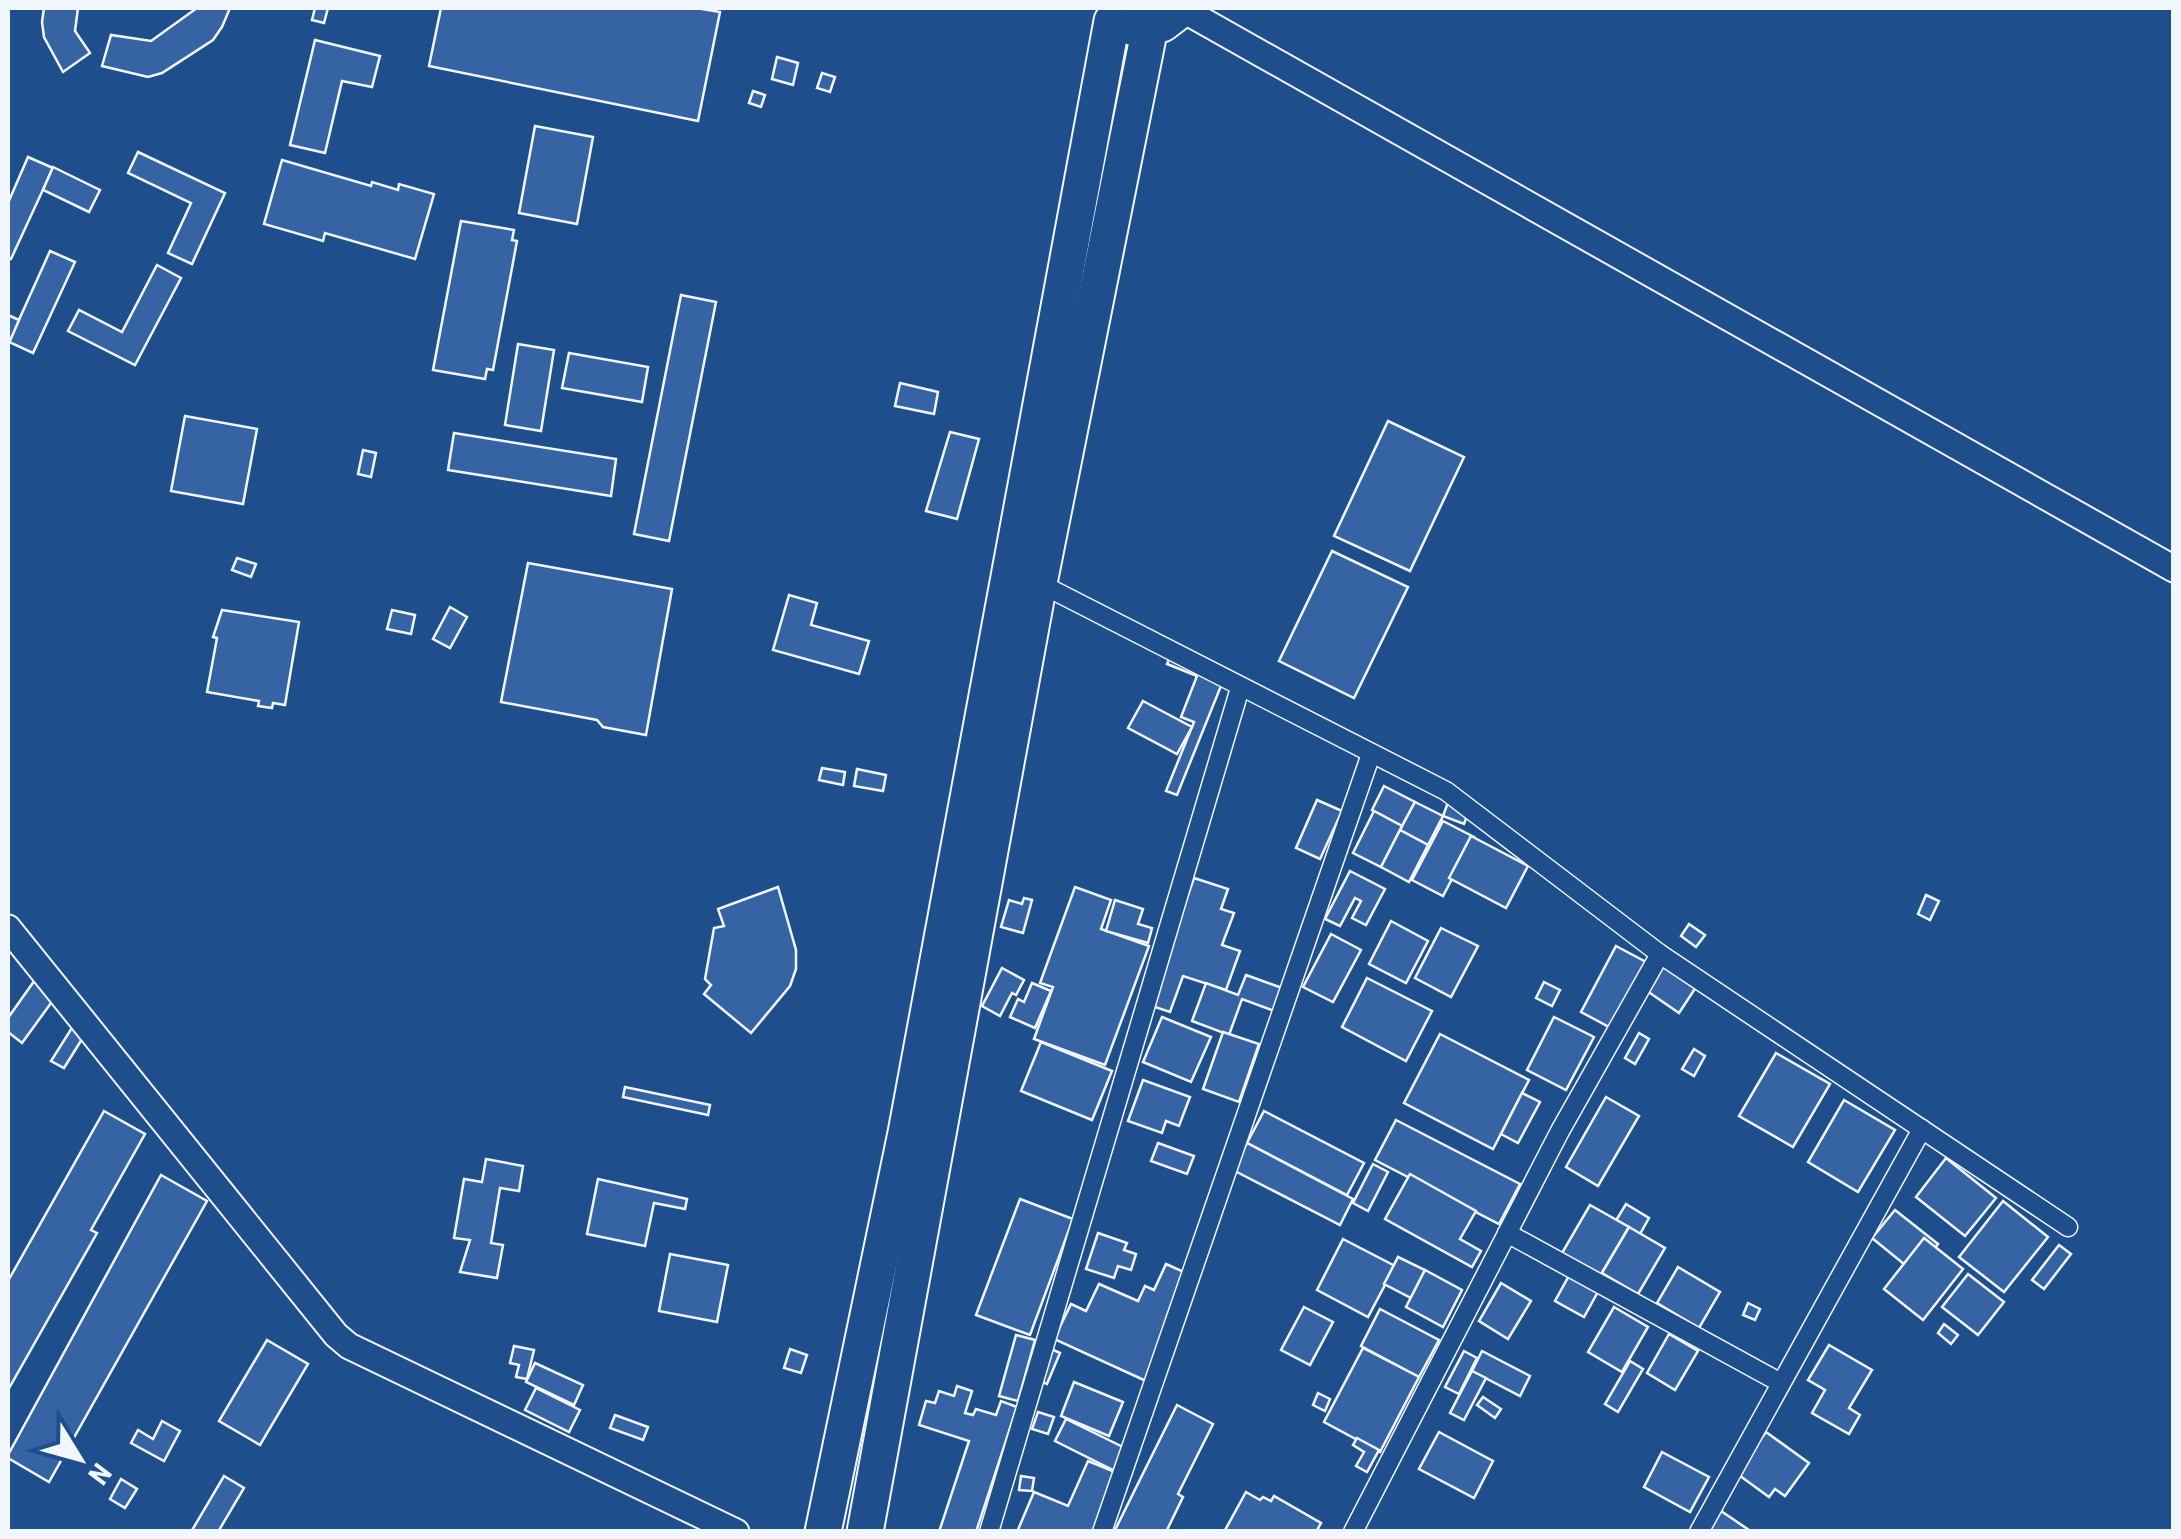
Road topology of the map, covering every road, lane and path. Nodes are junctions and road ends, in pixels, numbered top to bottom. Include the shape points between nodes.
1 (1182, 8) edge
2 (1104, 14) edge
3 (1150, 27) junction
4 (2174, 568) edge
5 (1039, 583) junction
6 (1240, 688) junction
7 (1371, 754) junction
8 (8, 928) edge
9 (1660, 954) junction
10 (1922, 1129) junction
11 (2068, 1226) dead end
12 (1507, 1234) junction
13 (1781, 1383) junction
14 (736, 1532) edge
15 (823, 1532) edge
16 (865, 1532) edge
17 (990, 1532) edge
18 (1102, 1532) edge
19 (1353, 1532) edge
20 (1699, 1532) edge

1 - 3 highway
1 - 4 main road
2 - 3 highway via 1124,26
2 - 15 highway via 910,1114
3 - 5 highway
5 - 6 street
5 - 16 highway
6 - 7 street
6 - 17 street
7 - 9 street via 1446,792
7 - 18 street
8 - 14 main road via 336,1336
9 - 10 street
9 - 12 street
10 - 11 street
10 - 13 street
12 - 13 street
12 - 19 street
13 - 20 street

